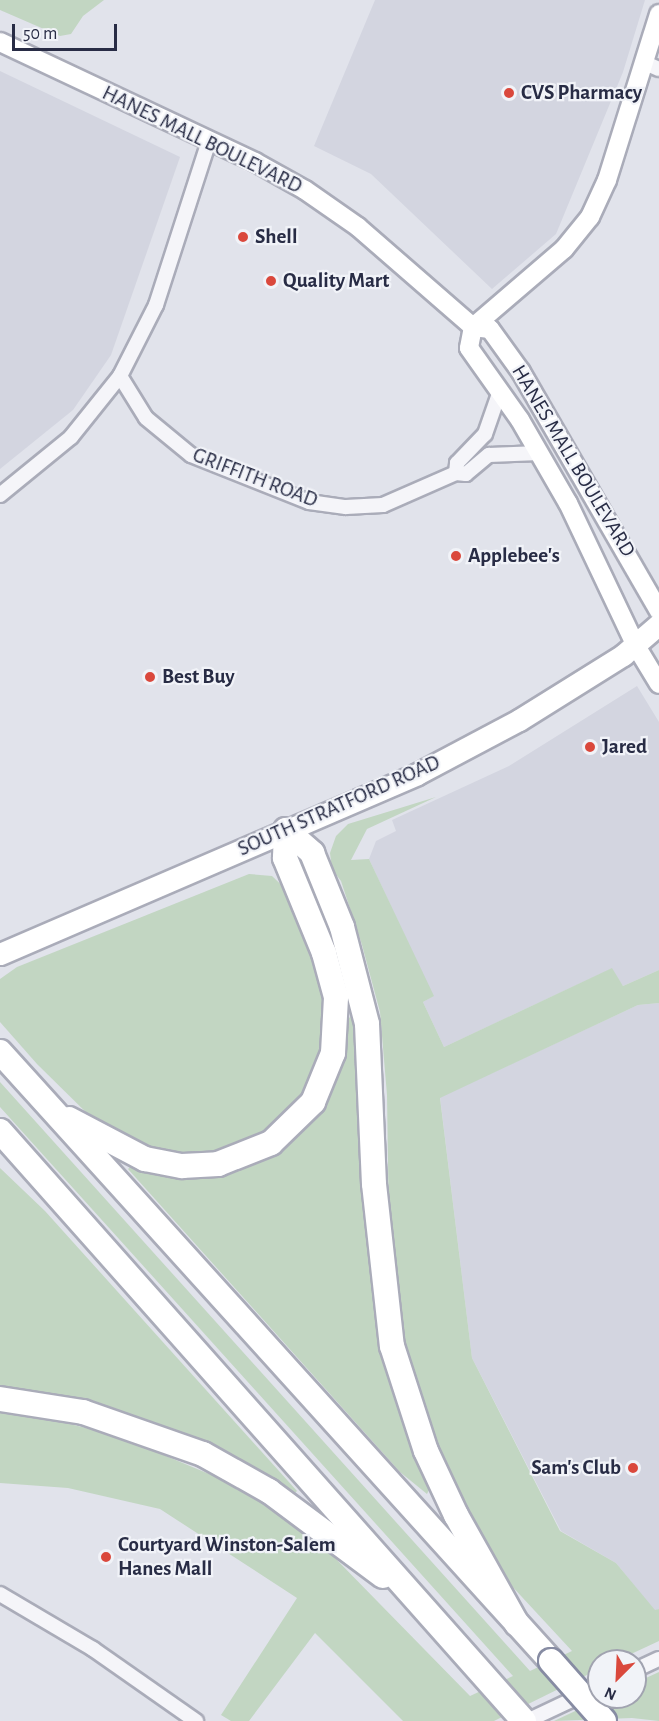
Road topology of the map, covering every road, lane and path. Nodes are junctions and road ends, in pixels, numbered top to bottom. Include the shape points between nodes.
1 (659, 14) edge
2 (0, 42) edge
3 (651, 66) edge
4 (209, 141) junction
5 (473, 327) junction
6 (120, 376) junction
7 (500, 391) junction
8 (539, 453) junction
9 (456, 473) junction
10 (0, 495) edge
11 (659, 611) edge
12 (659, 624) edge
13 (636, 646) junction
14 (659, 684) edge
15 (286, 830) junction
16 (0, 954) edge
17 (0, 1052) edge
18 (46, 1104) junction
19 (0, 1131) edge
20 (0, 1398) edge
21 (0, 1594) edge
22 (416, 1601) junction
23 (517, 1624) junction
24 (587, 1693) edge
25 (196, 1721) edge
26 (525, 1721) edge
27 (604, 1721) edge

1 - 3 main road
2 - 4 main road, HANES MALL BOULEVARD
3 - 5 main road via 590,217 564,249
4 - 5 main road, HANES MALL BOULEVARD via 305,190 365,233
4 - 6 street via 156,305
5 - 7 main road, HANES MALL BOULEVARD via 469,348
5 - 11 main road, HANES MALL BOULEVARD via 490,329 521,372
6 - 9 street, GRIFFITH ROAD via 146,417 191,455 309,502 346,507 383,505
6 - 10 street via 71,437
7 - 8 main road, HANES MALL BOULEVARD
7 - 9 street via 485,434 457,463
8 - 9 street, GRIFFITH ROAD via 495,453 466,474
8 - 13 main road, HANES MALL BOULEVARD via 568,503
12 - 13 main road, SOUTH STRATFORD ROAD
13 - 14 main road, HANES MALL BOULEVARD
13 - 15 main road, SOUTH STRATFORD ROAD via 519,720 430,767
15 - 16 main road, SOUTH STRATFORD ROAD
15 - 18 highway via 285,858 324,954 336,997 333,1053 320,1090 301,1117 253,1154 218,1164 182,1166 145,1159 99,1137
15 - 23 highway via 312,853 342,927 367,1024 374,1184 392,1346 426,1451 456,1515
17 - 18 highway
18 - 23 highway
19 - 22 highway
20 - 22 highway via 83,1412 203,1454 269,1491
21 - 25 street via 113,1662
22 - 26 highway
23 - 27 highway, bridge
24 - 26 street

